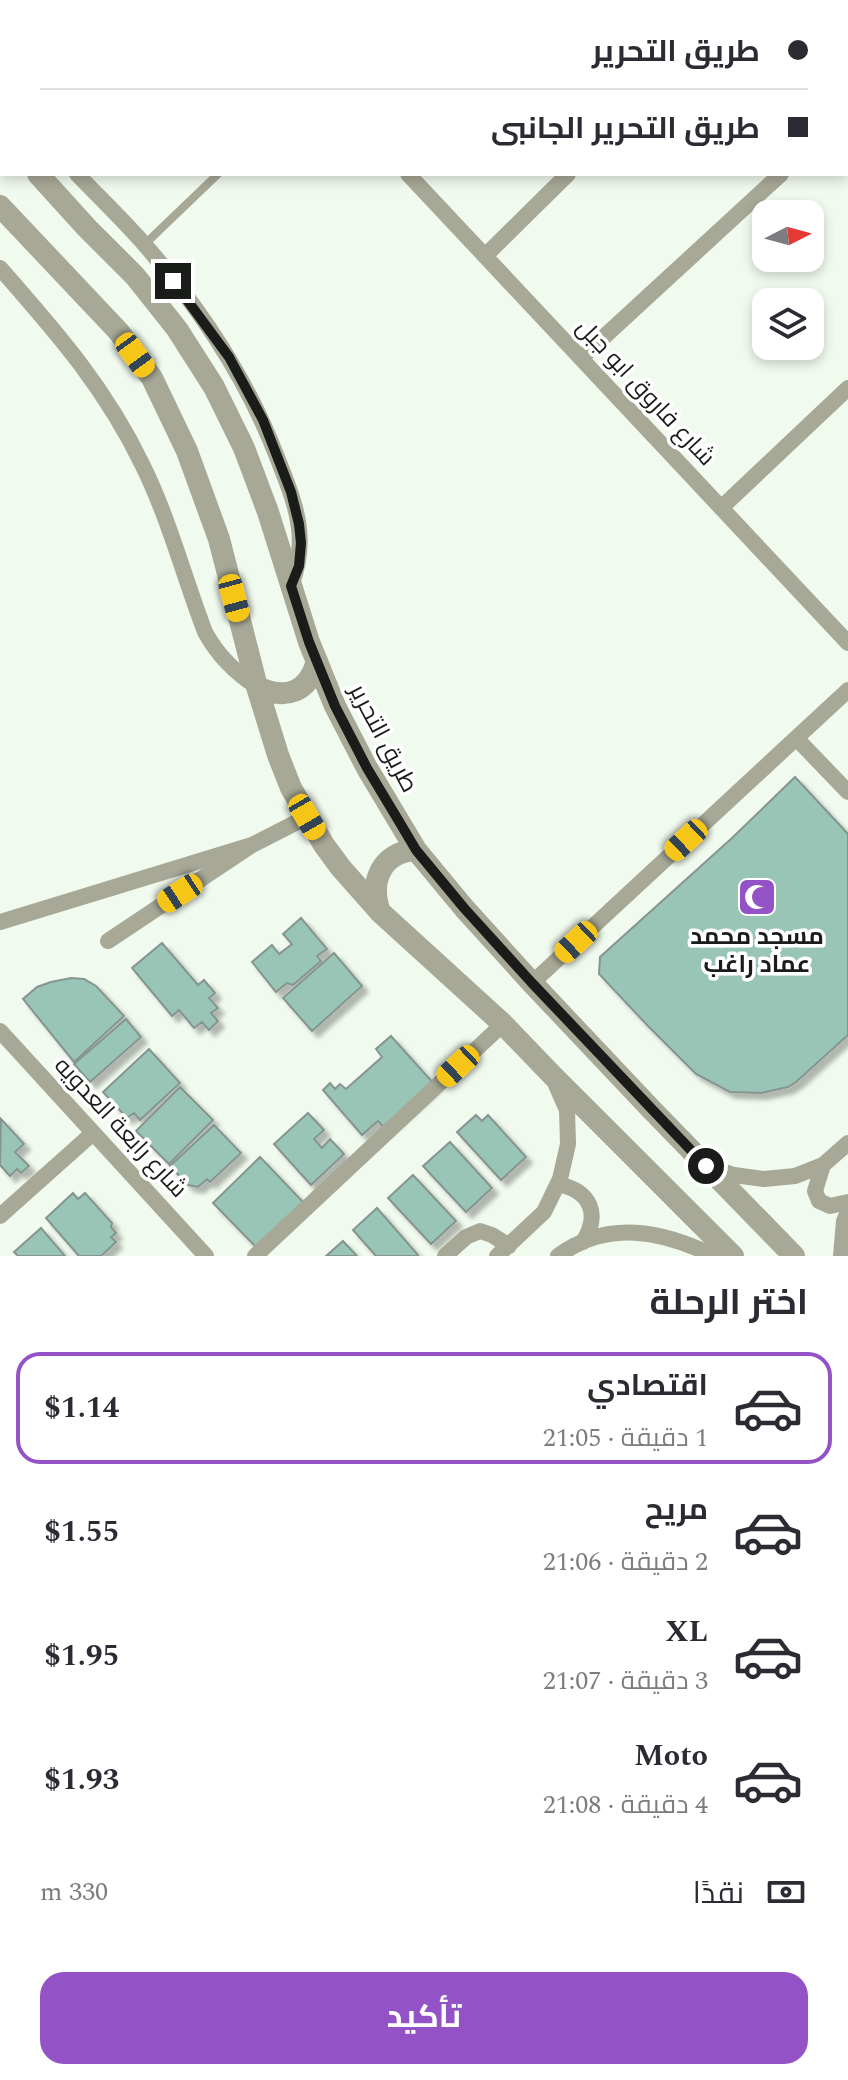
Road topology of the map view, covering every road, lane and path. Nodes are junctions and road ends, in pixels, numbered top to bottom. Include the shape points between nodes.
1 (40, 176) edge
2 (79, 176) edge
3 (216, 176) edge
4 (410, 176) edge
5 (566, 176) edge
6 (779, 176) edge
7 (0, 206) edge
8 (145, 245) junction
9 (485, 256) junction
10 (0, 268) edge
11 (581, 358) junction
12 (848, 388) edge
13 (721, 508) junction
14 (291, 586) junction
15 (848, 643) edge
16 (317, 661) junction
17 (257, 687) junction
18 (848, 690) edge
19 (796, 738) junction
20 (848, 792) edge
21 (307, 817) junction
22 (252, 845) junction
23 (416, 850) junction
24 (380, 912) junction
25 (0, 922) edge
26 (108, 941) dead end
27 (532, 983) junction
28 (503, 1024) junction
29 (0, 1031) edge
30 (553, 1076) junction
31 (93, 1133) junction
32 (848, 1143) edge
33 (823, 1165) junction
34 (706, 1166) junction
35 (558, 1184) junction
36 (848, 1202) edge
37 (848, 1212) edge
38 (0, 1216) edge
39 (583, 1242) junction
40 (503, 1251) edge
41 (206, 1256) edge
42 (255, 1256) edge
43 (445, 1256) edge
44 (558, 1256) edge
45 (714, 1256) edge
46 (733, 1256) edge
47 (794, 1256) edge
48 (841, 1256) edge

1 - 14 street, طريق التحرير via 135,276 214,387 244,448
2 - 8 street
3 - 8 lane
4 - 9 street, شارع فاروق ابو جبل
5 - 9 street
6 - 11 street
7 - 17 street via 119,332 152,378 187,451 219,539
8 - 14 street via 229,357 263,420 299,524 299,566
9 - 11 street, شارع فاروق ابو جبل
10 - 17 street via 108,401 160,502 205,632 225,662
11 - 13 street, شارع فاروق ابو جبل
12 - 13 street
13 - 15 street, شارع فاروق ابو جبل
14 - 16 street, طريق التحرير
16 - 17 street via 311,678 296,691 277,694
16 - 23 street, طريق التحرير via 367,768
17 - 21 street via 278,755
18 - 19 street
19 - 20 street
19 - 27 street
21 - 22 street
21 - 24 street via 341,868
22 - 25 street
22 - 26 street
23 - 24 street via 404,851 384,865 375,888
23 - 27 street, طريق التحرير
24 - 28 street
27 - 34 street, طريق التحرير
28 - 30 street
28 - 42 street
29 - 31 street, شارع رابعة العدويه
30 - 35 street via 567,1110 568,1144
30 - 46 street
31 - 38 street
31 - 41 street, شارع رابعة العدويه
32 - 33 street
33 - 34 street via 795,1176 764,1179
33 - 36 street via 815,1191 819,1201 830,1206
34 - 47 street, طريق التحرير
35 - 39 street via 582,1193 588,1202 591,1223
35 - 40 street via 544,1212
37 - 48 street
39 - 44 street
39 - 45 street via 627,1232 658,1234
40 - 43 street via 492,1235 480,1231

